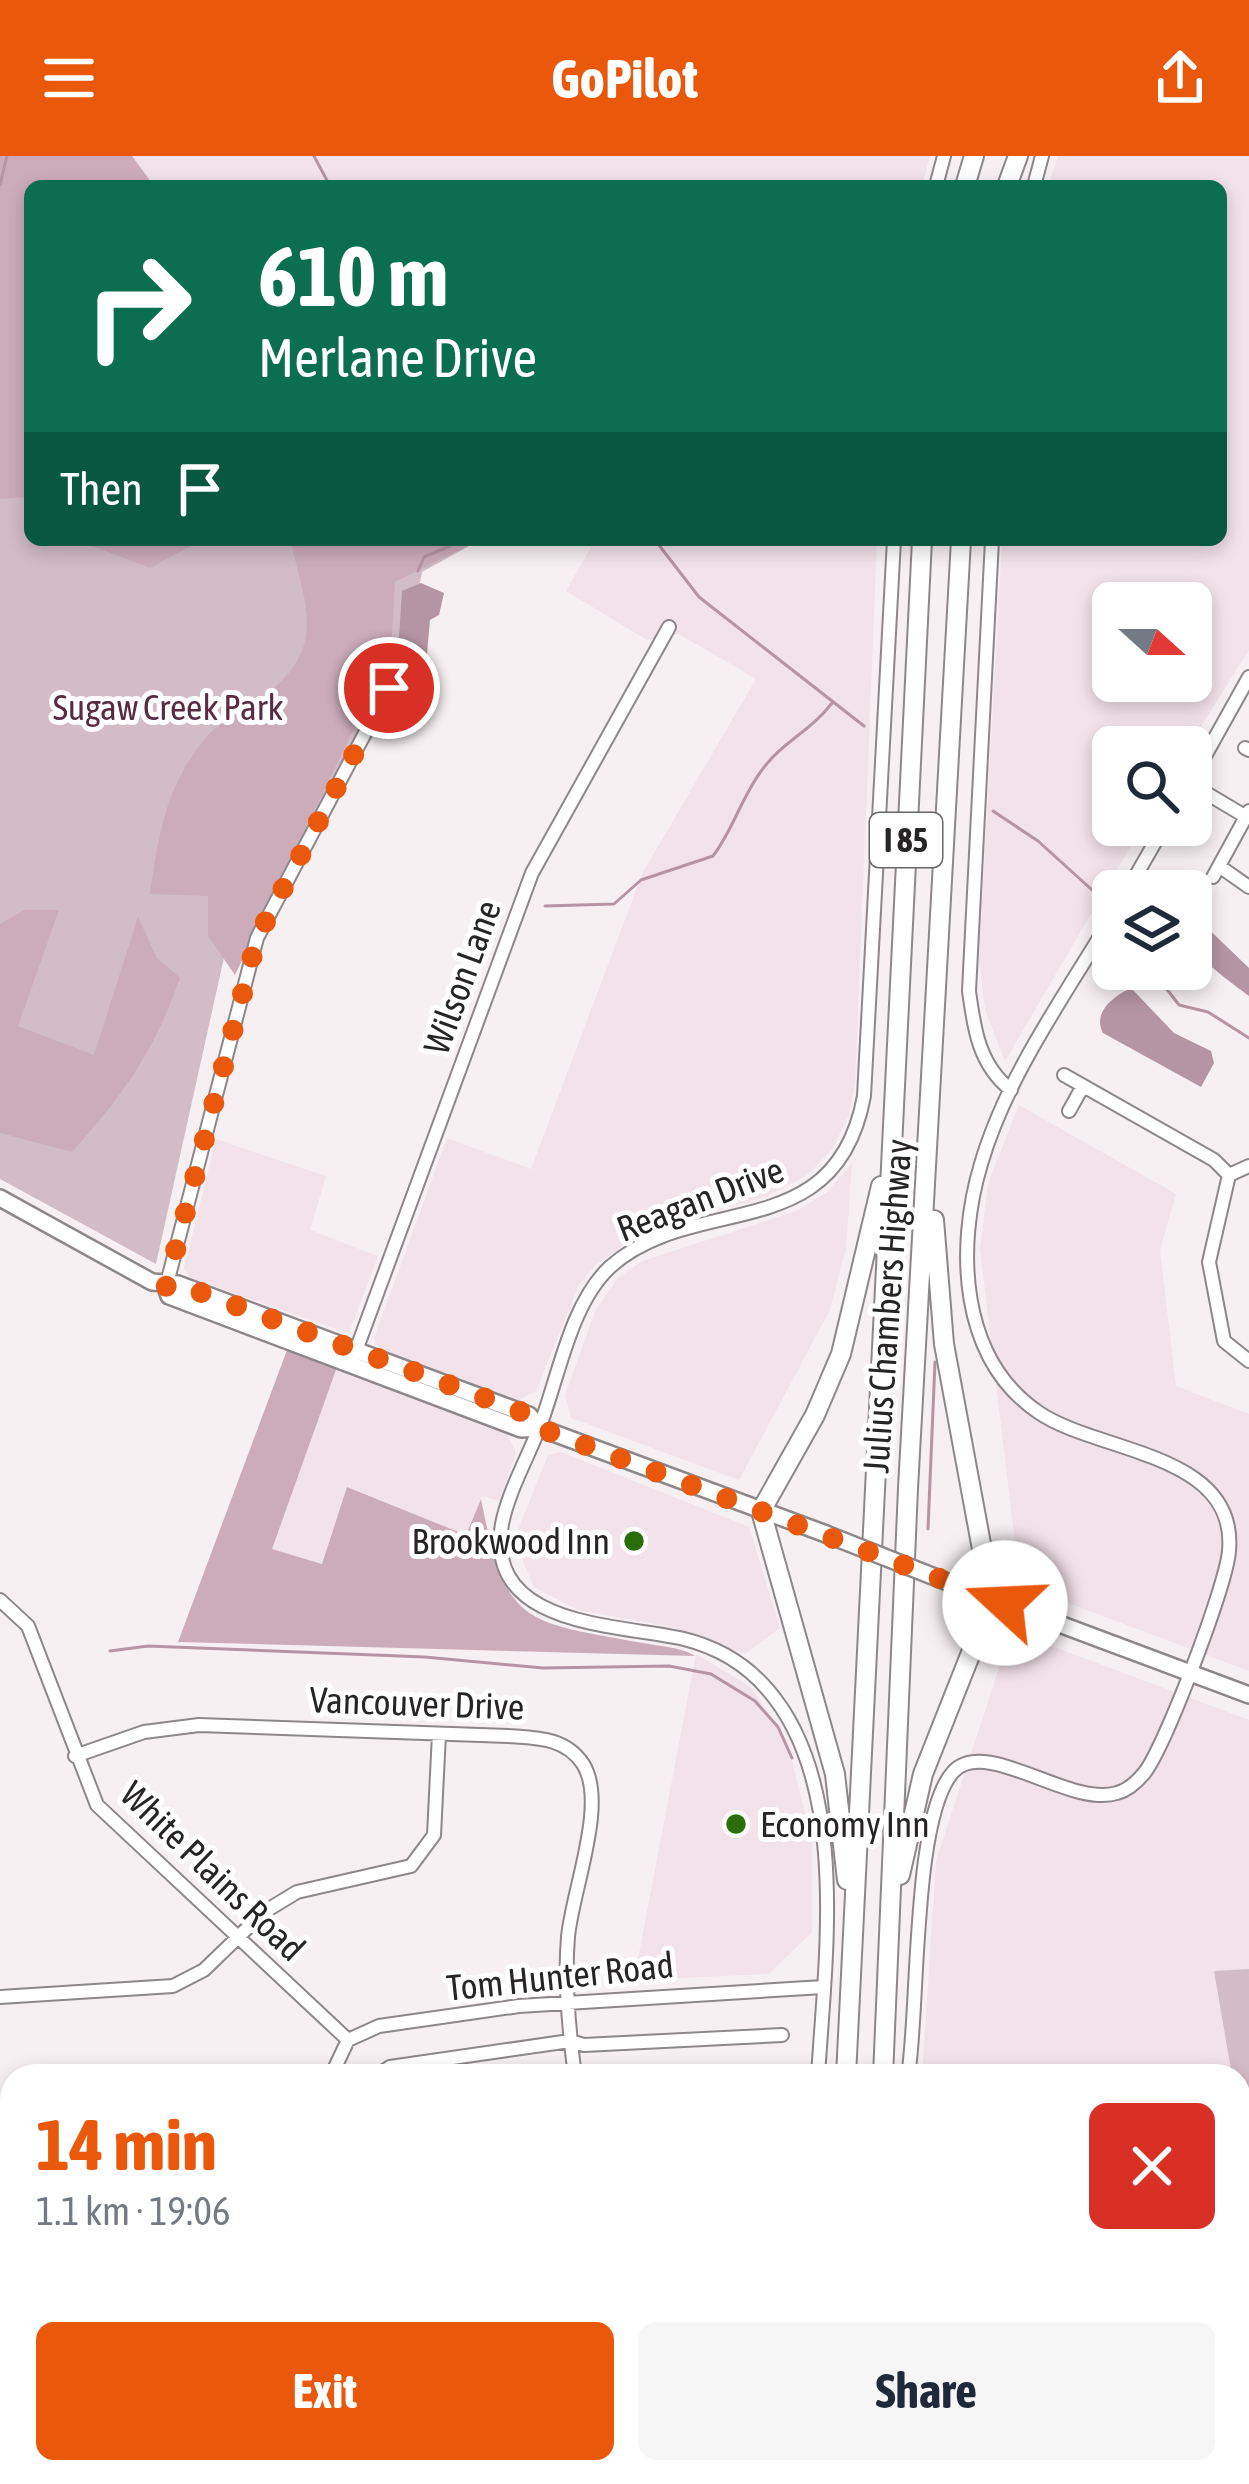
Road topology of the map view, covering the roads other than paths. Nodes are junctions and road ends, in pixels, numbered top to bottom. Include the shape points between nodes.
1 (894, 546) edge
2 (922, 546) edge
3 (961, 546) edge
4 (992, 546) edge
5 (669, 627) dead end
6 (397, 649) dead end
7 (1249, 676) edge
8 (1212, 744) edge
9 (1212, 794) edge
10 (1248, 815) edge
11 (1249, 887) edge
12 (1092, 952) edge
13 (1064, 1075) dead end
14 (1083, 1086) junction
15 (1011, 1090) junction
16 (1069, 1111) dead end
17 (932, 1137) junction
18 (890, 1141) junction
19 (1249, 1166) edge
20 (1229, 1175) junction
21 (0, 1198) edge
22 (166, 1287) junction
23 (353, 1358) junction
24 (1249, 1361) edge
25 (539, 1428) junction
26 (761, 1511) junction
27 (988, 1597) junction
28 (0, 1600) edge
29 (1187, 1672) junction
30 (1249, 1695) edge
31 (439, 1734) junction
32 (76, 1756) junction
33 (891, 1920) junction
34 (854, 1924) junction
35 (237, 1939) junction
36 (823, 1988) junction
37 (0, 1997) edge
38 (568, 2002) junction
39 (782, 2035) dead end
40 (348, 2040) junction
41 (570, 2041) junction
42 (337, 2064) edge
43 (411, 2064) edge
44 (573, 2064) edge
45 (819, 2064) edge
46 (847, 2064) edge
47 (884, 2064) edge
48 (909, 2064) edge

1 - 25 street, Reagan Drive via 864,1096 854,1133 828,1173 790,1200 637,1249 608,1269 578,1322
2 - 18 highway, Julius Chambers Highway / I 85
3 - 17 highway, Julius Chambers Highway / I 85
4 - 15 street via 969,991 986,1062
5 - 23 street, Wilson Lane via 532,872
6 - 22 street via 392,682 245,972
7 - 8 street
9 - 10 street
10 - 11 street via 1216,871
12 - 15 street
13 - 14 street
14 - 16 street
14 - 20 street
15 - 29 street via 971,1207 975,1326 998,1371 1035,1411 1179,1469 1219,1505 1227,1565
17 - 27 highway via 939,1309
17 - 33 highway, Julius Chambers Highway / I 85
18 - 26 highway via 841,1354
18 - 34 highway, Julius Chambers Highway / I 85
19 - 20 street
20 - 24 street via 1209,1262 1224,1341
21 - 22 main road
22 - 23 main road via 178,1284
23 - 25 main road via 529,1415
25 - 26 main road
25 - 36 street, Reagan Drive via 502,1524 510,1575 554,1615 726,1655 782,1707 808,1766 821,1826
26 - 27 main road, bridge
26 - 34 highway via 835,1774
27 - 29 main road
27 - 33 highway via 923,1774
28 - 32 street, White Plains Road via 31,1633
29 - 30 main road
29 - 48 street via 1152,1760 1124,1790 1081,1794 981,1760 954,1772 922,1882
31 - 32 street, Vancouver Drive via 199,1724 144,1732
31 - 35 street via 436,1824 421,1857 399,1871 297,1892
31 - 38 street, Vancouver Drive via 547,1738 585,1768 591,1808 568,1937
32 - 35 street, White Plains Road via 109,1819
33 - 47 highway, Julius Chambers Highway / I 85
34 - 46 highway, Julius Chambers Highway / I 85
35 - 37 street via 204,1970 164,1989
35 - 40 street, White Plains Road
36 - 38 street, Tom Hunter Road
36 - 45 street, Reagan Drive
38 - 40 street, Tom Hunter Road via 379,2026
38 - 41 street
39 - 41 street
40 - 42 street
41 - 43 street
41 - 44 street

